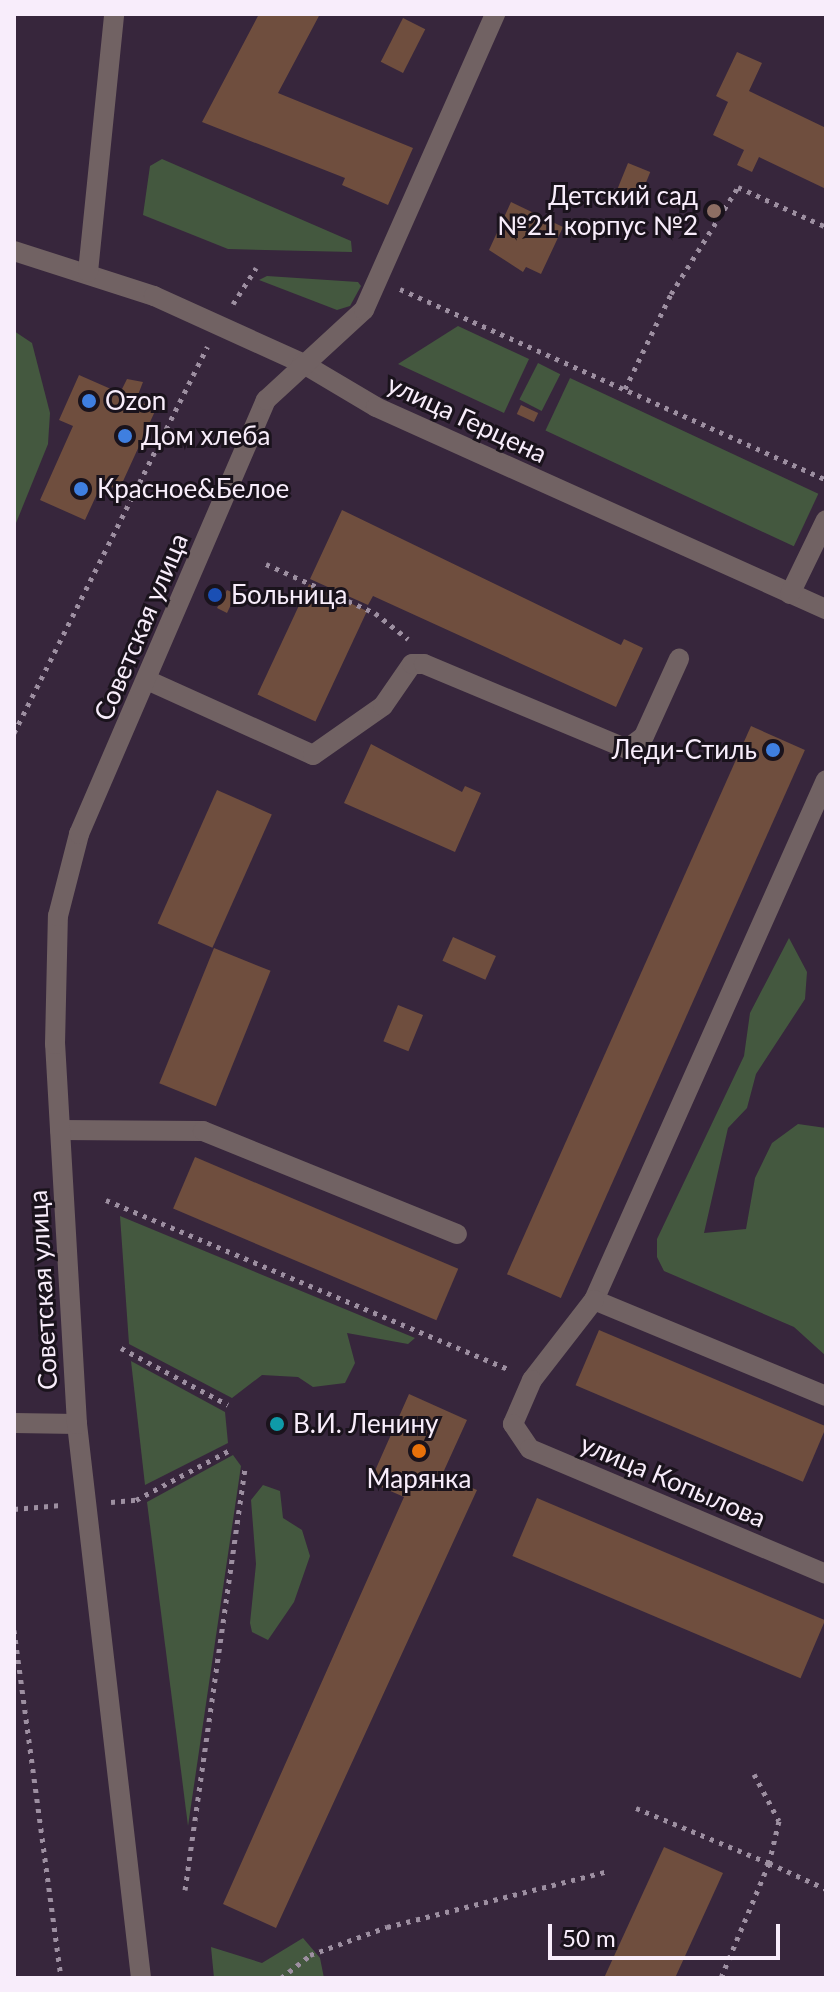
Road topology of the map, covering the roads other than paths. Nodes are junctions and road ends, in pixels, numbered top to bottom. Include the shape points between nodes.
1 (114, 14) edge
2 (495, 14) edge
3 (14, 251) edge
4 (88, 272) junction
5 (302, 363) junction
6 (826, 520) edge
7 (790, 594) junction
8 (826, 609) edge
9 (679, 659) dead end
10 (147, 680) junction
11 (826, 780) edge
12 (819, 815) edge
13 (60, 1130) junction
14 (457, 1234) dead end
15 (594, 1300) junction
16 (826, 1396) edge
17 (14, 1423) edge
18 (77, 1424) junction
19 (826, 1574) edge
20 (141, 1978) edge

1 - 4 street
2 - 5 street, Советская улица via 381,280 351,326
3 - 4 street, улица Герцена
4 - 5 street, улица Герцена
5 - 7 street, улица Герцена via 376,407
5 - 10 street, Советская улица via 266,400
6 - 7 street
7 - 8 street, улица Герцена
9 - 10 street via 644,736 627,749 412,664 383,706 320,755
10 - 13 street, Советская улица via 79,834 58,916 53,997
11 - 12 street
12 - 15 street
13 - 14 street via 203,1131
13 - 18 street, Советская улица
15 - 16 street
15 - 19 street, улица Копылова via 532,1380 513,1424 530,1449
17 - 18 street
18 - 20 street, Советская улица

